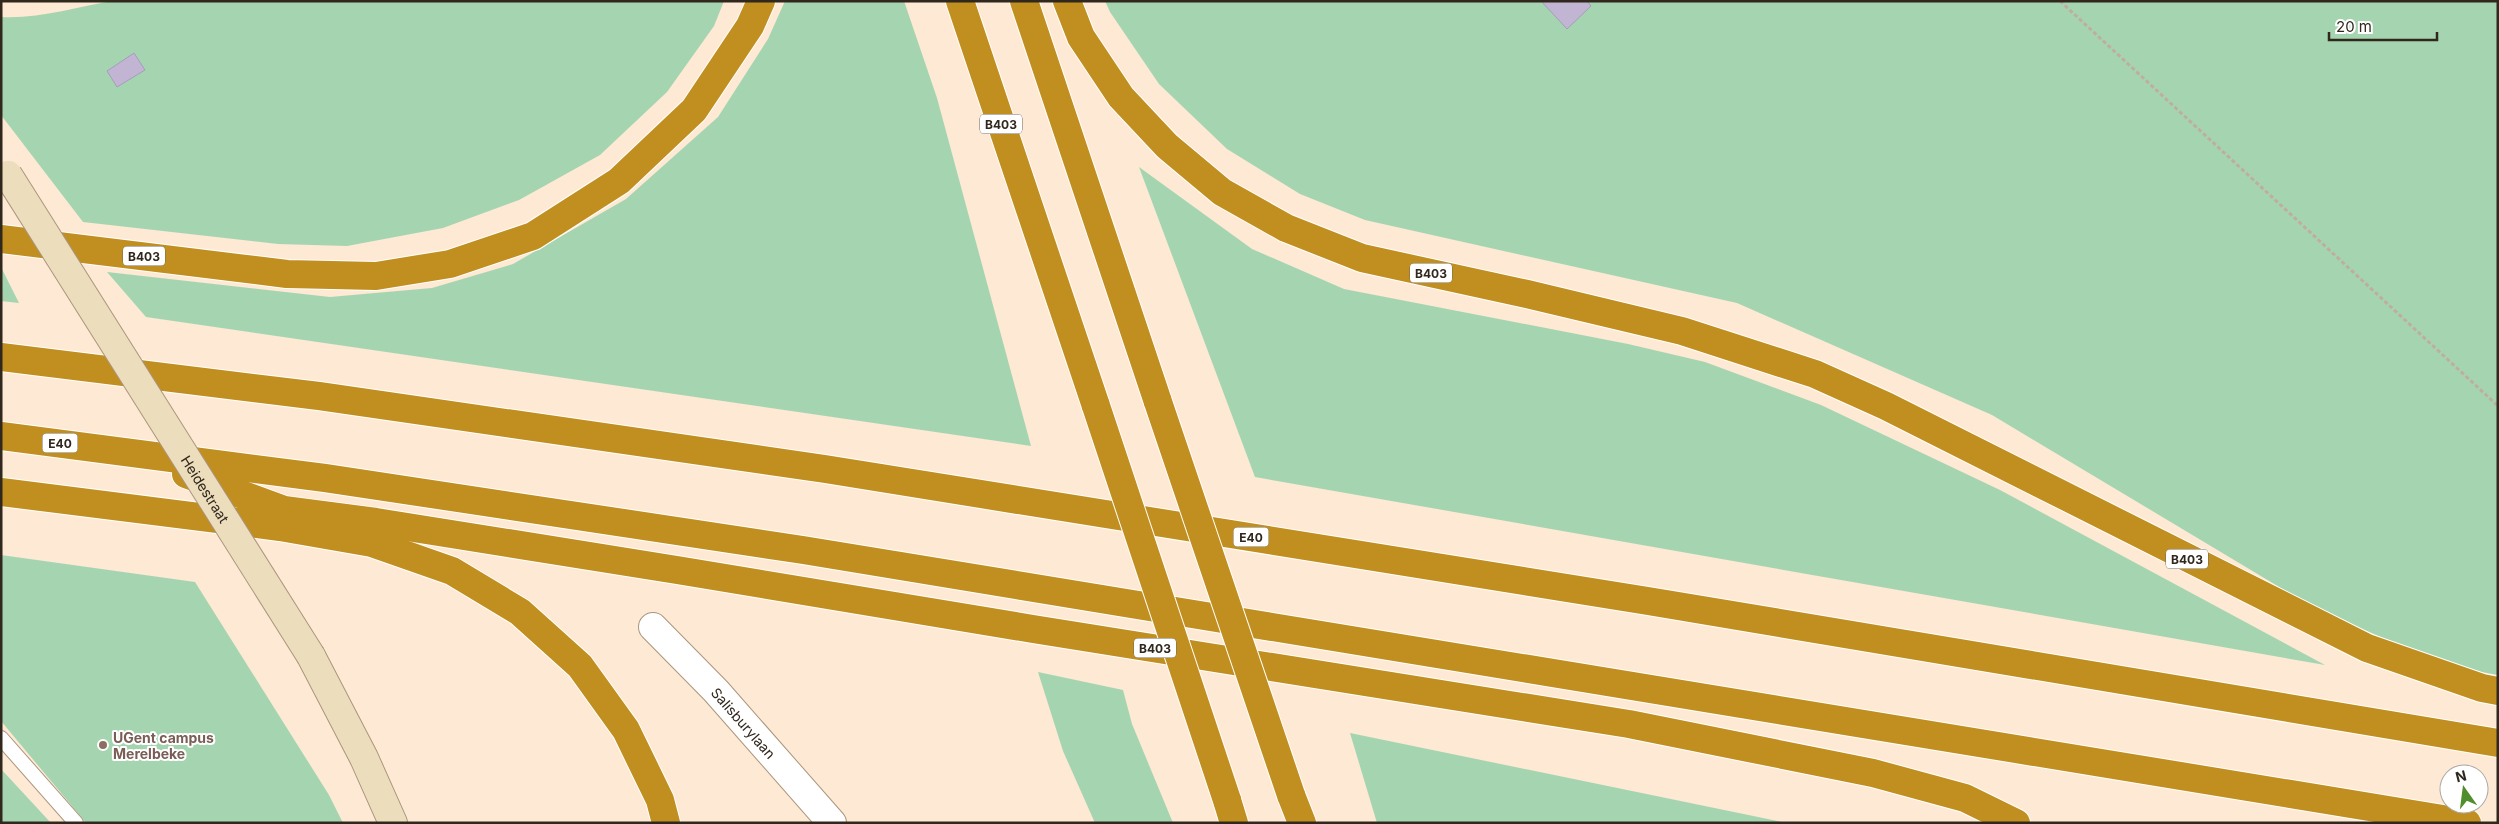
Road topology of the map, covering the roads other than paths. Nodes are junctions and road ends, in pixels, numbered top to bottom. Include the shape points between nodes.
1 (761, 1) edge
2 (960, 1) edge
3 (1024, 1) edge
4 (1067, 1) edge
5 (5, 171) edge
6 (1, 239) edge
7 (1, 357) edge
8 (1, 436) edge
9 (118, 450) junction
10 (1, 492) edge
11 (653, 627) dead end
12 (2498, 691) edge
13 (1, 738) edge
14 (2498, 743) edge
15 (1230, 811) edge
16 (76, 823) edge
17 (393, 823) edge
18 (666, 823) edge
19 (832, 823) edge
20 (1302, 823) edge
21 (2016, 823) edge
22 (2468, 823) edge

1 - 6 highway, B403 via 750,26 694,110 619,181 533,236 450,264 376,276 287,274
2 - 15 highway, B403, bridge
3 - 20 highway, bridge
4 - 12 highway, B403 via 1081,37 1121,97 1167,146 1222,192 1286,228 1362,258 1682,331 1815,374 1886,406 2367,648
5 - 17 main road, Heidestraat, bridge via 311,656 364,758
7 - 14 highway, E40 via 319,396 835,471 1638,599
8 - 9 highway, E40
9 - 21 highway, B403 via 284,510 376,522 1628,724 1874,773 1965,798
9 - 22 highway, E40 via 803,550
10 - 18 highway via 289,528 372,543 452,571 520,612 580,666 626,730 660,800
11 - 19 street, Salisburylaan via 716,690
13 - 16 lane

